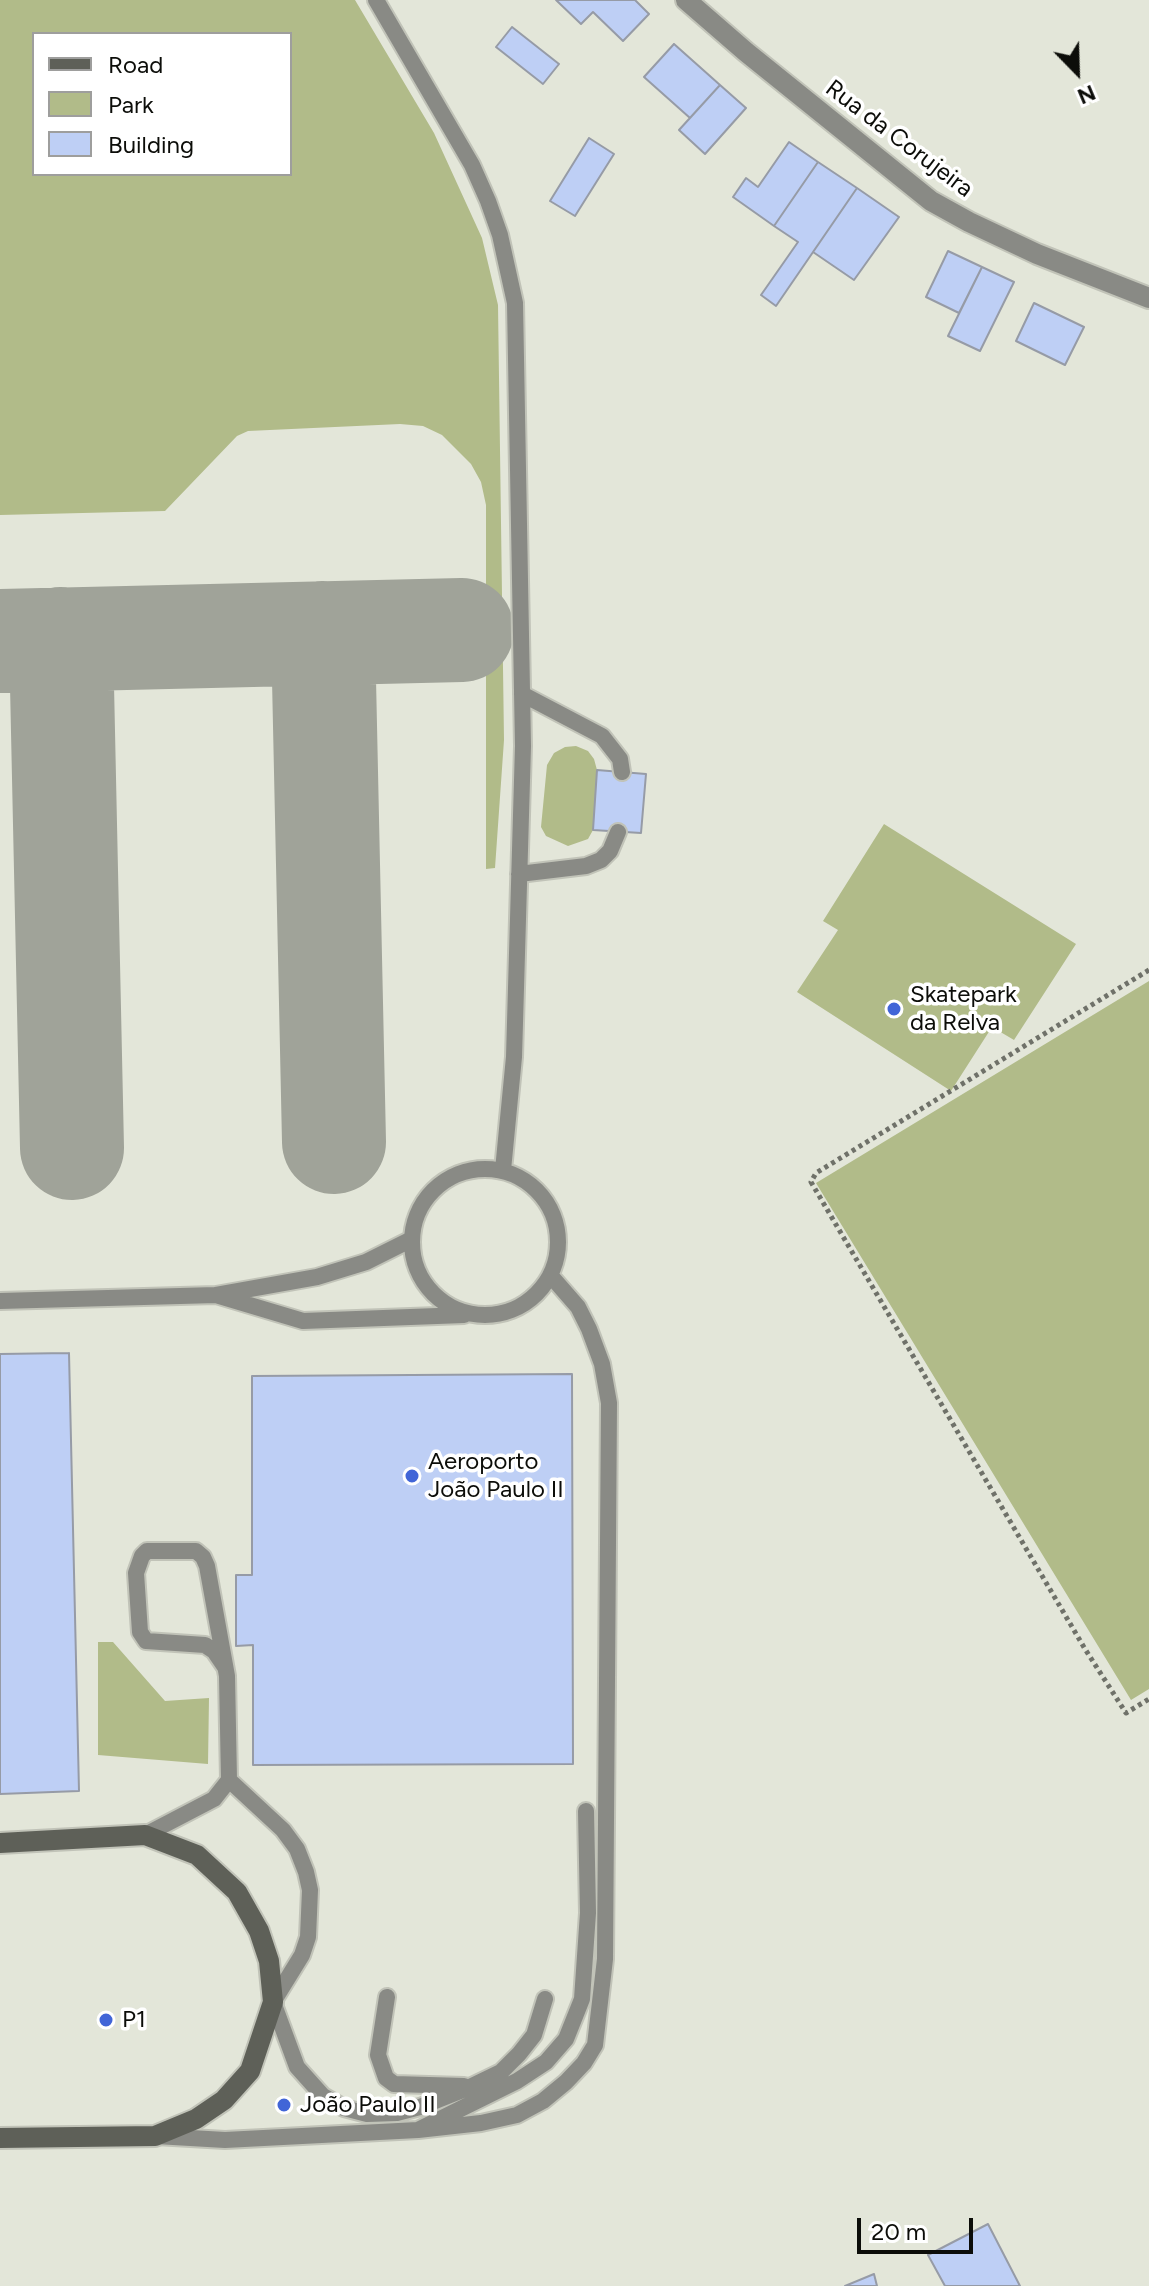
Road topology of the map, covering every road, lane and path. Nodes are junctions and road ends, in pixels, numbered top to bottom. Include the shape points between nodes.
1 (376, 0) edge
2 (686, 0) edge
3 (1149, 298) edge
4 (522, 694) junction
5 (622, 772) dead end
6 (618, 832) dead end
7 (519, 874) junction
8 (1149, 970) edge
9 (503, 1170) junction
10 (410, 1240) junction
11 (551, 1276) junction
12 (216, 1295) junction
13 (0, 1301) edge
14 (466, 1314) junction
15 (225, 1667) junction
16 (1149, 1699) edge
17 (229, 1780) junction
18 (586, 1811) dead end
19 (145, 1835) junction
20 (0, 1843) edge
21 (387, 1997) dead end
22 (545, 1999) dead end
23 (273, 2002) junction
24 (470, 2087) junction
25 (418, 2130) junction
26 (155, 2136) junction
27 (0, 2138) edge

1 - 4 lane via 472,165 500,235 515,303
2 - 3 street, Rua da Corujeira via 931,201 1037,254
4 - 5 lane via 602,736 620,759
4 - 7 lane
6 - 7 lane via 601,860
7 - 9 lane via 514,1057
8 - 16 path via 816,1173 811,1182 1126,1713
9 - 10 lane via 470,1169 439,1183 418,1209
9 - 11 lane via 533,1185 553,1211 559,1244
10 - 12 lane via 366,1262 317,1277
10 - 14 lane via 417,1273 437,1299
11 - 14 lane via 530,1301 500,1315
11 - 25 lane via 589,1329 609,1403 605,1959 595,2045 566,2082 517,2115
12 - 13 lane
12 - 14 lane via 303,1321
15 - 15 lane via 203,1557 196,1551 147,1551 136,1573 140,1632 146,1641 205,1645
15 - 17 lane
17 - 19 lane via 214,1799
17 - 23 lane via 297,1849 310,1890 308,1937
18 - 25 lane via 585,1971 582,1999 566,2039 546,2062 517,2081
19 - 20 main road
19 - 23 main road via 197,1855 237,1892 269,1961
21 - 24 lane via 378,2055 386,2078 394,2084
22 - 24 lane via 534,2035 519,2054 501,2072
23 - 24 lane via 297,2067 323,2096 344,2108 397,2113
23 - 26 main road via 250,2071 224,2100
25 - 26 lane via 225,2140
26 - 27 main road

